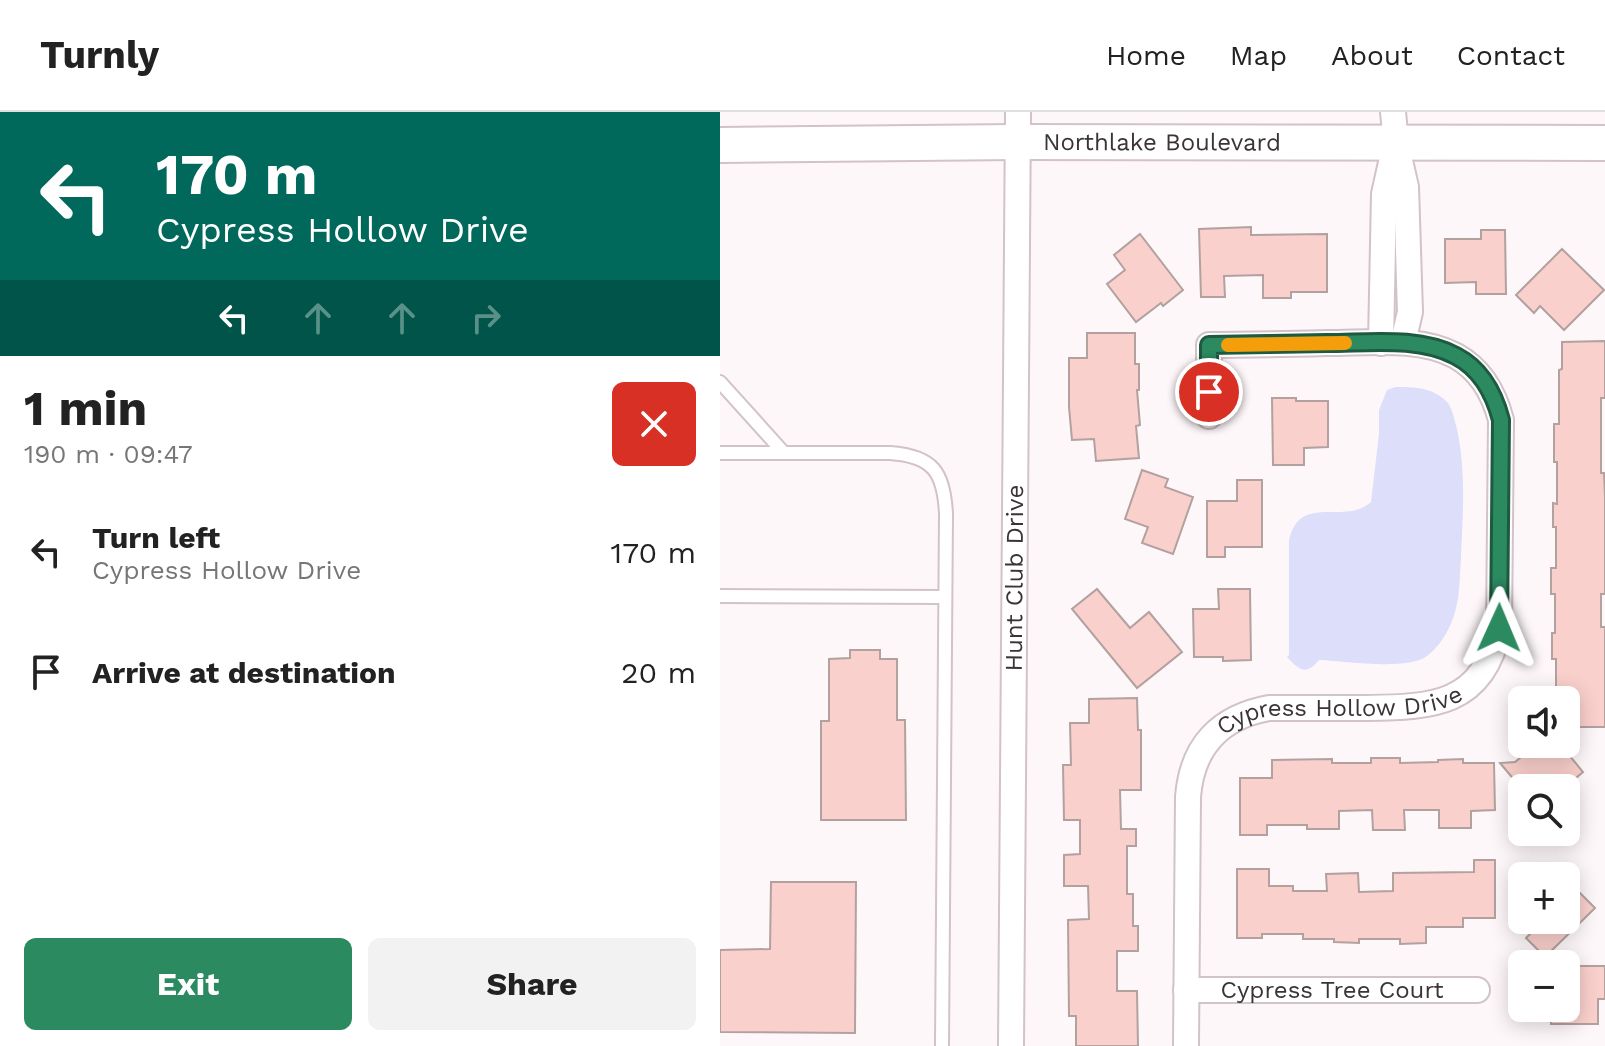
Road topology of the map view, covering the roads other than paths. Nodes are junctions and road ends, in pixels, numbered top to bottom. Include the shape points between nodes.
1 (1018, 127) edge
2 (1394, 128) edge
3 (1605, 143) edge
4 (720, 145) edge
5 (1392, 342) junction
6 (720, 382) edge
7 (1209, 416) dead end
8 (720, 453) edge
9 (784, 453) junction
10 (720, 596) edge
11 (945, 597) junction
12 (1186, 990) junction
13 (1477, 990) dead end
14 (942, 1046) edge
15 (1011, 1046) edge
16 (1186, 1046) edge

1 - 2 main road, Northlake Boulevard
1 - 4 main road, Northlake Boulevard
1 - 15 street, Hunt Club Drive
2 - 3 main road, Northlake Boulevard
2 - 5 street via 1406,187 1410,312
5 - 7 street, Cypress Hollow Drive via 1209,345
5 - 12 street, Cypress Hollow Drive via 1429,346 1458,357 1482,378 1497,405 1502,435 1496,644 1479,676 1441,702 1269,708 1239,716 1214,734 1189,782
6 - 9 lane
8 - 9 lane
9 - 11 lane via 910,455 931,466 945,496
10 - 11 lane
11 - 14 lane
12 - 13 street, Cypress Tree Court
12 - 16 street, Cypress Hollow Drive

